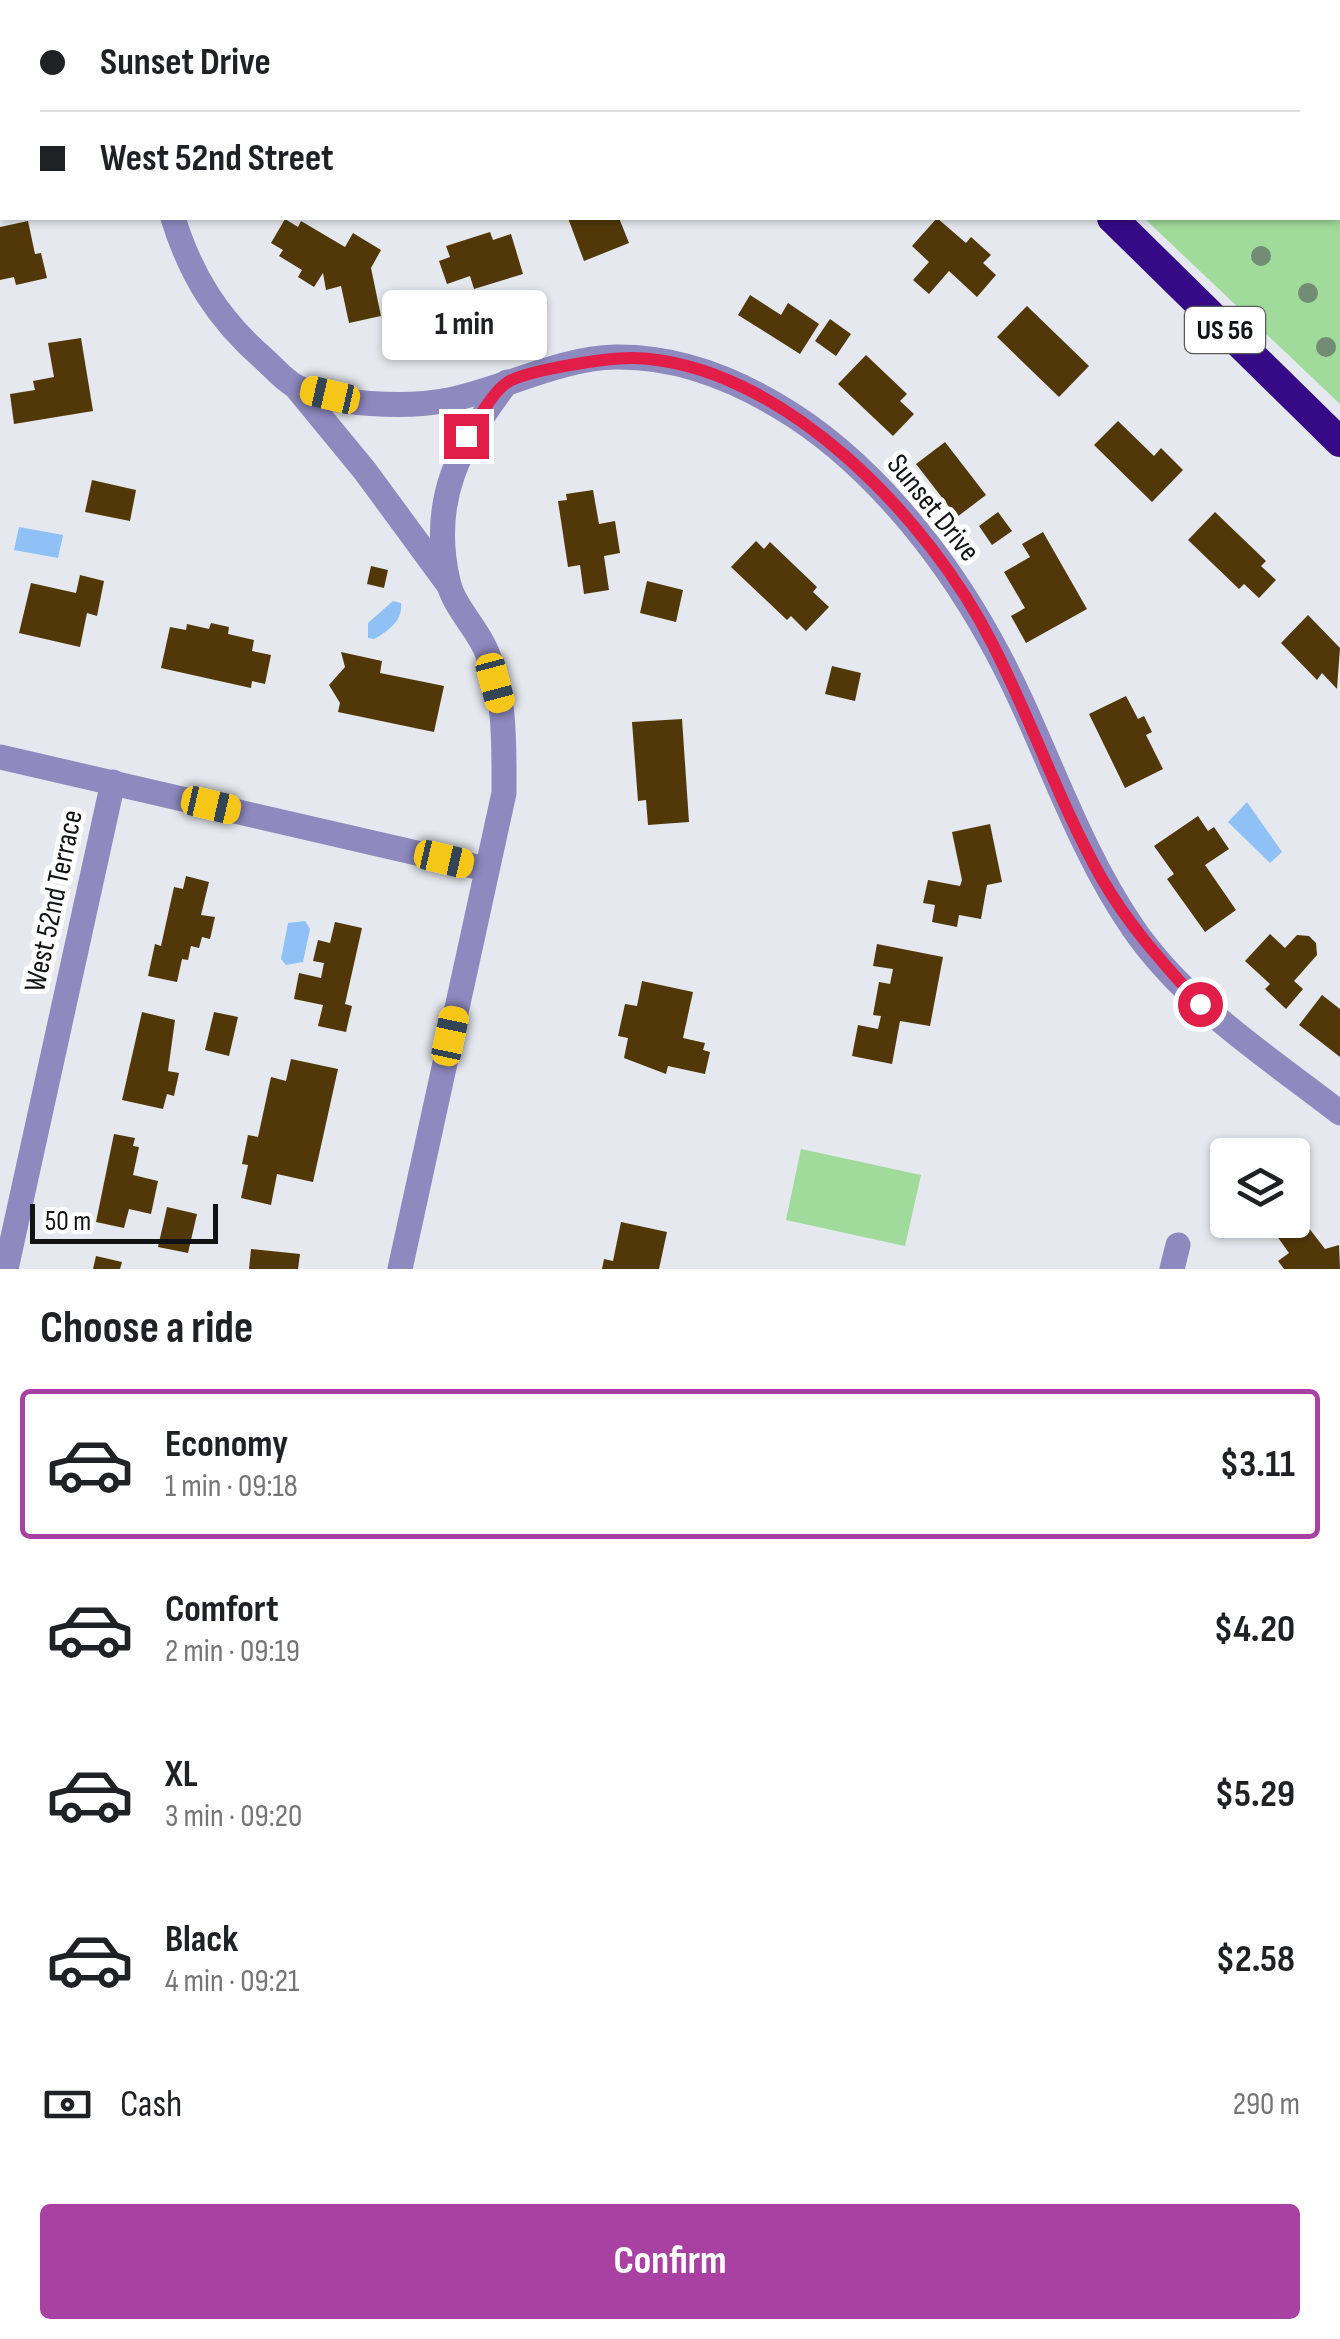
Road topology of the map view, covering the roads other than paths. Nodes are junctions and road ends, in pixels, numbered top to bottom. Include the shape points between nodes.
1 (174, 220) edge
2 (1114, 220) edge
3 (507, 382) junction
4 (296, 387) junction
5 (1340, 442) edge
6 (448, 584) junction
7 (0, 758) edge
8 (114, 782) junction
9 (486, 868) junction
10 (1340, 1114) edge
11 (6, 1269) edge
12 (400, 1269) edge

1 - 4 street, Sunset Drive via 188,266 228,327
2 - 5 highway, US 56
3 - 4 street, Sunset Drive via 408,406
3 - 6 street via 466,436 449,478 443,514
3 - 10 street, Sunset Drive via 610,356 657,358 738,384 852,461 936,558 992,641 1100,876 1135,931 1200,1004
4 - 6 street, Sunset Drive
6 - 9 street, Sunset Drive via 486,650 504,716 504,793
7 - 8 street
8 - 9 street
8 - 11 street, West 52nd Terrace
9 - 12 street, Sunset Drive

